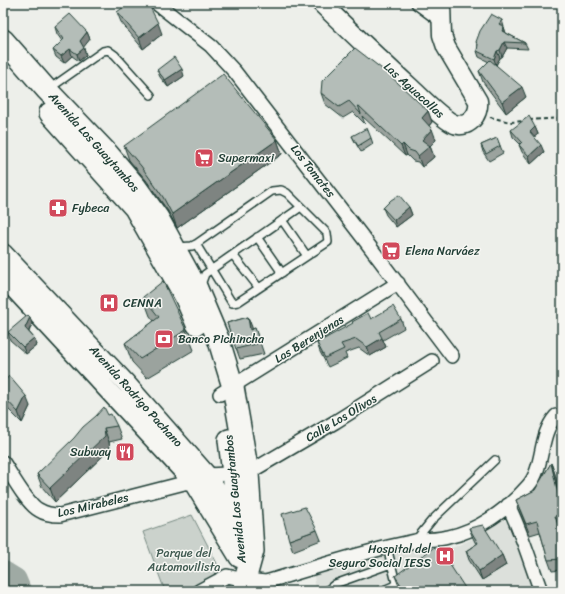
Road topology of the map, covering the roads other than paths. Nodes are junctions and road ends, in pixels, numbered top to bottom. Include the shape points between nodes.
1 (156, 3) edge
2 (320, 3) edge
3 (418, 3) edge
4 (441, 11) edge
5 (3, 40) edge
6 (3, 62) edge
7 (42, 95) junction
8 (151, 95) dead end
9 (131, 193) junction
10 (301, 206) junction
11 (282, 220) junction
12 (257, 237) junction
13 (196, 244) junction
14 (174, 247) junction
15 (3, 254) edge
16 (233, 255) junction
17 (307, 256) junction
18 (211, 270) junction
19 (282, 273) junction
20 (15, 281) edge
21 (398, 283) junction
22 (259, 288) junction
23 (191, 292) junction
24 (210, 319) junction
25 (452, 356) dead end
26 (432, 362) dead end
27 (227, 391) junction
28 (562, 417) edge
29 (495, 460) dead end
30 (3, 462) edge
31 (241, 474) junction
32 (199, 478) junction
33 (508, 505) junction
34 (239, 527) junction
35 (415, 541) junction
36 (388, 547) junction
37 (246, 554) junction
38 (391, 564) junction
39 (245, 586) edge
40 (199, 591) edge
41 (330, 591) edge
42 (381, 591) edge
43 (541, 591) edge

1 - 21 street, Los Tomates via 211,46 235,72
2 - 4 main road, Las Aguacollas via 426,102 450,122 465,124 474,119 478,101 446,47 442,35
3 - 4 street
5 - 7 main road, Avenida Los Guaytambos
6 - 7 main road, Avenida Los Guaytambos
7 - 8 lane via 108,50
7 - 9 main road, Avenida Los Guaytambos via 108,154
9 - 14 main road, Avenida Los Guaytambos via 158,218
9 - 23 main road, Avenida Los Guaytambos via 135,208
10 - 11 lane
10 - 13 lane via 281,190 272,192
10 - 17 lane via 328,237 328,242
11 - 12 lane
11 - 17 lane
12 - 16 lane
12 - 19 lane
13 - 14 lane
13 - 18 lane
14 - 23 main road, Avenida Los Guaytambos
15 - 20 main road, Avenida Rodrigo Pachano
16 - 18 lane
16 - 22 lane
17 - 19 lane
18 - 22 lane via 232,303 238,302
18 - 24 lane via 205,274 202,282 210,301
19 - 22 lane
20 - 32 main road, Avenida Rodrigo Pachano via 118,388
21 - 25 street, Los Tomates
21 - 27 street, Las Berenjenas
23 - 24 main road, Avenida Los Guaytambos
23 - 27 main road, Avenida Los Guaytambos via 205,344
24 - 27 main road, Avenida Los Guaytambos via 219,341
26 - 31 street, Calle Los Olivos via 335,422
27 - 31 main road, Avenida Los Guaytambos
28 - 33 street via 556,416 547,428 541,456 530,484
29 - 35 lane via 432,520
30 - 32 street, Los Mirabeles via 33,506 53,515
31 - 32 street, Los Mirabeles
31 - 34 main road, Avenida Los Guaytambos
31 - 37 main road, Avenida Los Guaytambos
32 - 34 main road, Avenida Rodrigo Pachano via 226,503
32 - 37 main road, Avenida Rodrigo Pachano
33 - 35 street via 486,522 468,530 449,537
33 - 43 street via 518,525
34 - 37 main road, Avenida Los Guaytambos
35 - 36 street
36 - 38 lane
36 - 39 street
37 - 39 main road, Avenida Los Guaytambos
38 - 41 lane via 336,584
38 - 42 lane via 396,583
39 - 40 street via 227,576

